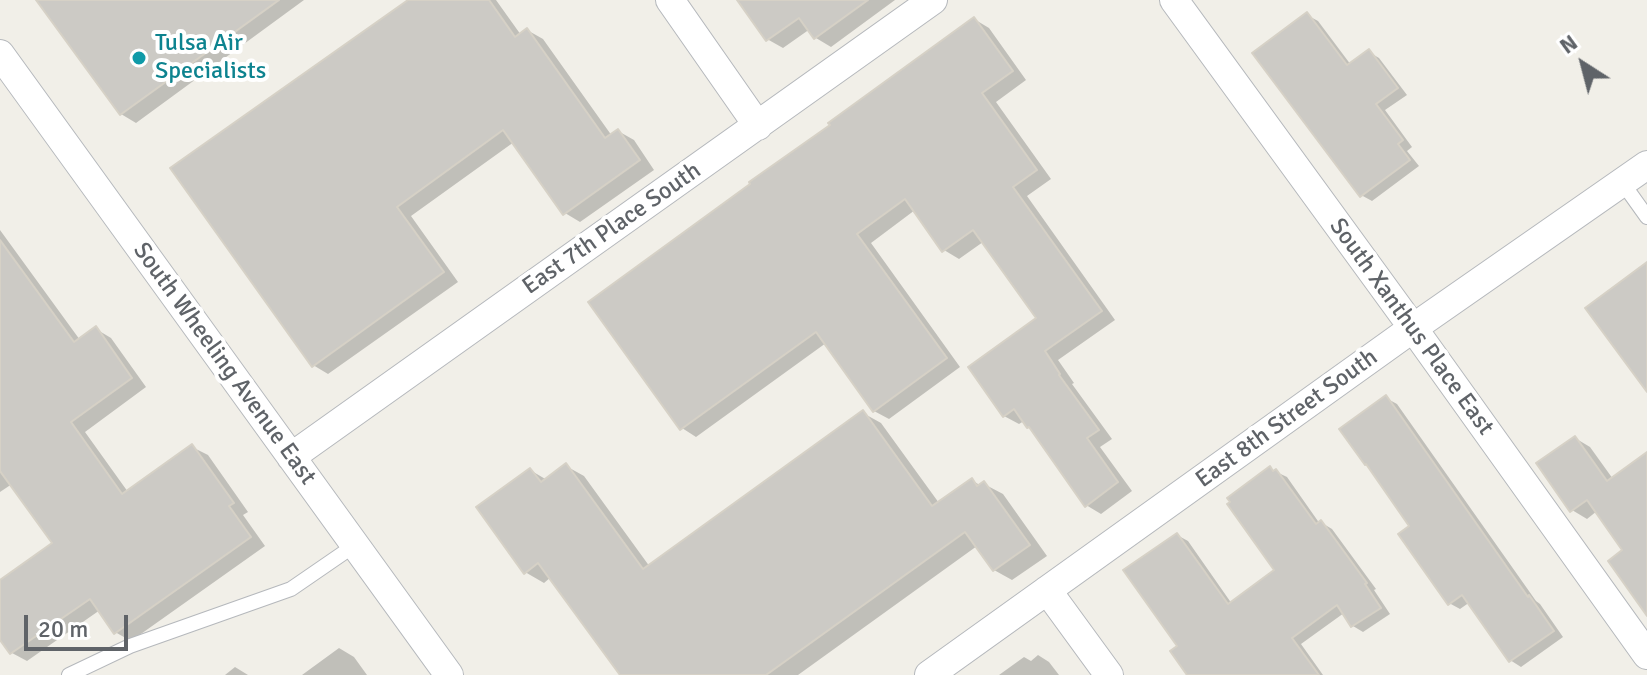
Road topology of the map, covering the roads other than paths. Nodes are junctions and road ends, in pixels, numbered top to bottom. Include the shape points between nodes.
1 (670, 0) edge
2 (933, 0) edge
3 (1174, 0) edge
4 (0, 54) edge
5 (758, 126) junction
6 (1647, 165) edge
7 (1622, 182) junction
8 (1647, 217) edge
9 (1413, 328) junction
10 (291, 457) junction
11 (355, 545) junction
12 (1047, 590) junction
13 (1647, 655) edge
14 (69, 675) edge
15 (449, 675) edge
16 (929, 675) edge
17 (1109, 675) edge

1 - 5 street
2 - 5 street, East 7th Place South
3 - 9 street, South Xanthus Place East
4 - 10 street, South Wheeling Avenue East
5 - 10 street, East 7th Place South
6 - 7 street, East 8th Street South
7 - 8 lane
7 - 9 street, East 8th Street South
9 - 12 street, East 8th Street South
9 - 13 street, South Xanthus Place East
10 - 11 street, South Wheeling Avenue East
11 - 14 lane via 291,589 130,646
11 - 15 street, South Wheeling Avenue East
12 - 16 street, East 8th Street South
12 - 17 street

